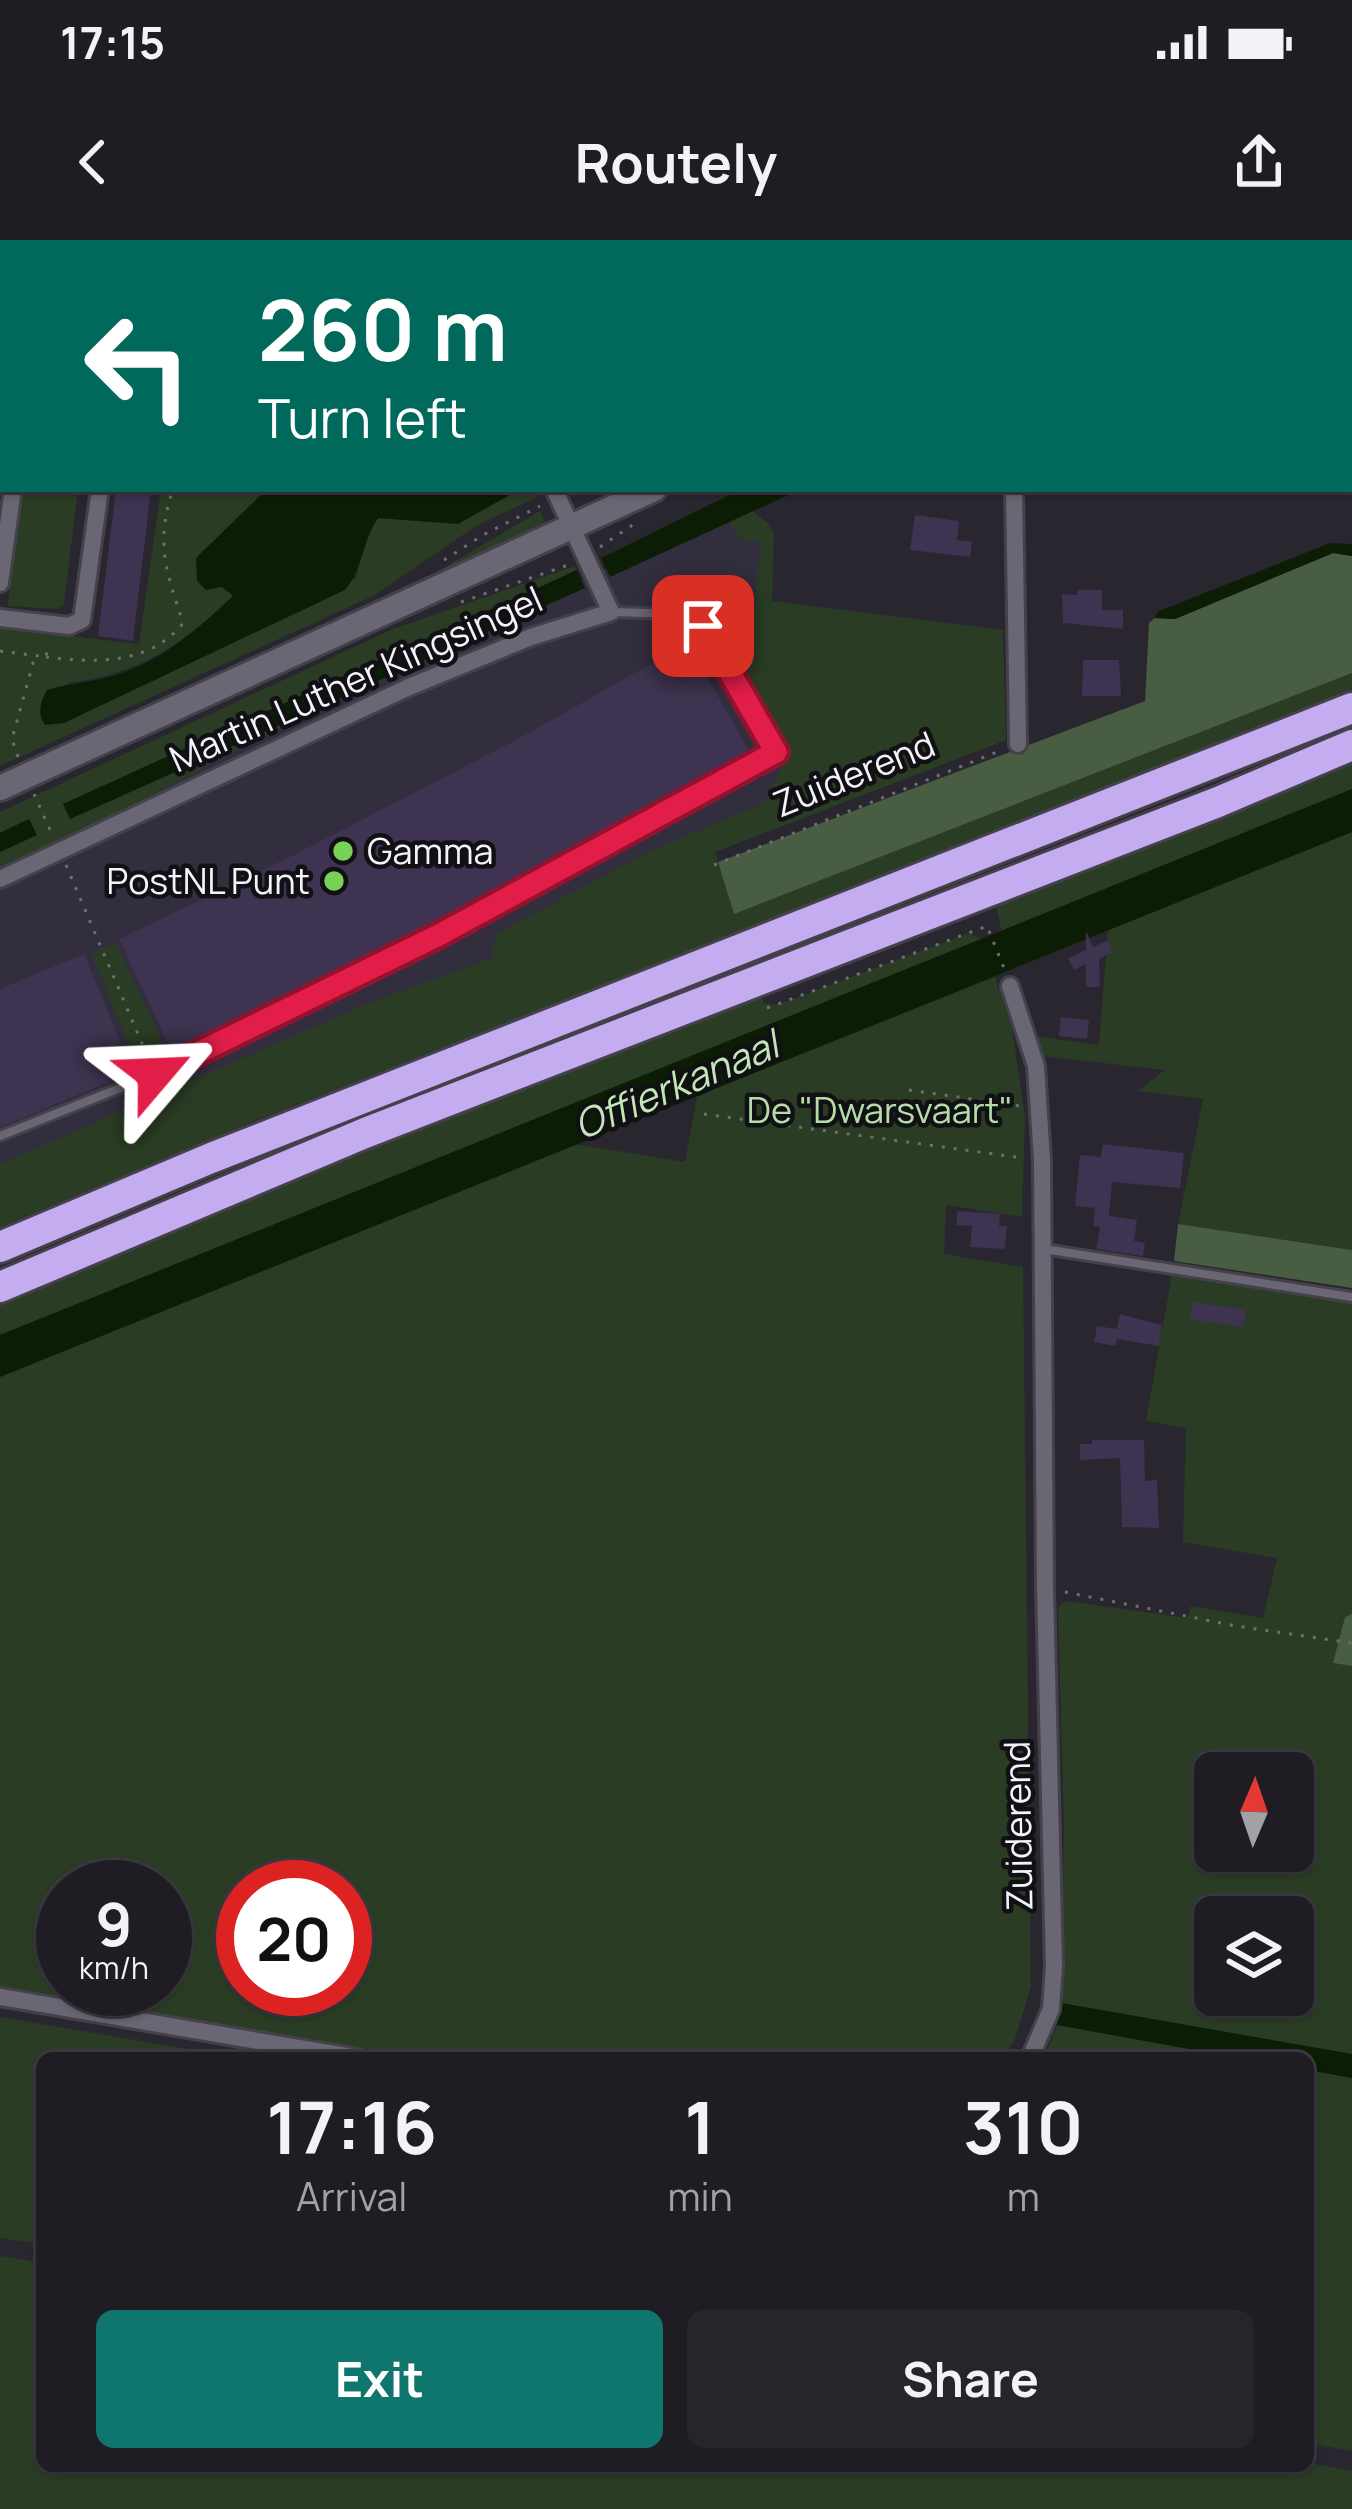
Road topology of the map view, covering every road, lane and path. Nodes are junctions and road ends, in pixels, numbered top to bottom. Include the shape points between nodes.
1 (14, 492) edge
2 (100, 492) edge
3 (172, 492) edge
4 (647, 492) edge
5 (1014, 492) edge
6 (556, 493) edge
7 (647, 515) dead end
8 (570, 526) junction
9 (587, 555) junction
10 (441, 562) dead end
11 (0, 583) edge
12 (458, 603) dead end
13 (611, 612) junction
14 (0, 618) edge
15 (52, 625) junction
16 (0, 651) edge
17 (35, 656) junction
18 (46, 657) junction
19 (1352, 708) edge
20 (1018, 744) joint
21 (1352, 746) edge
22 (26, 776) junction
23 (0, 788) edge
24 (60, 852) junction
25 (714, 865) dead end
26 (0, 879) edge
27 (1009, 982) joint
28 (767, 1008) dead end
29 (155, 1074) junction
30 (909, 1090) dead end
31 (1039, 1109) junction
32 (704, 1114) dead end
33 (0, 1136) edge
34 (1042, 1160) junction
35 (0, 1247) edge
36 (1043, 1249) junction
37 (0, 1287) edge
38 (1352, 1297) edge
39 (1045, 1588) junction
40 (1352, 1643) edge
41 (0, 1996) edge
42 (323, 2052) edge
43 (1033, 2052) edge

1 - 11 street
2 - 15 street via 82,620
3 - 18 path via 162,559 184,622 172,637 109,663
4 - 8 street, Martin Luther Kingsingel
5 - 20 street
6 - 8 street
6 - 10 path
7 - 9 path
8 - 9 street
8 - 22 street, Martin Luther Kingsingel
9 - 12 path
9 - 13 street
13 - 24 street, Martin Luther Kingsingel via 446,671
13 - 29 lane via 682,614 703,626 776,752 439,935
14 - 15 street
15 - 18 path
16 - 17 path
17 - 18 path
17 - 22 path via 12,739
19 - 35 highway
20 - 25 path, Zuiderend
21 - 37 highway via 365,1133
22 - 23 street, Martin Luther Kingsingel
22 - 24 path
24 - 26 street, Martin Luther Kingsingel
24 - 29 path
27 - 28 path via 987,926
27 - 31 street, Zuiderend via 1036,1066
29 - 33 lane
30 - 31 path
31 - 34 street, Zuiderend
32 - 34 path
34 - 36 street, Zuiderend
36 - 38 lane
36 - 39 street, Zuiderend
39 - 40 path
39 - 43 street, Zuiderend via 1054,1966 1051,2009
41 - 42 street

